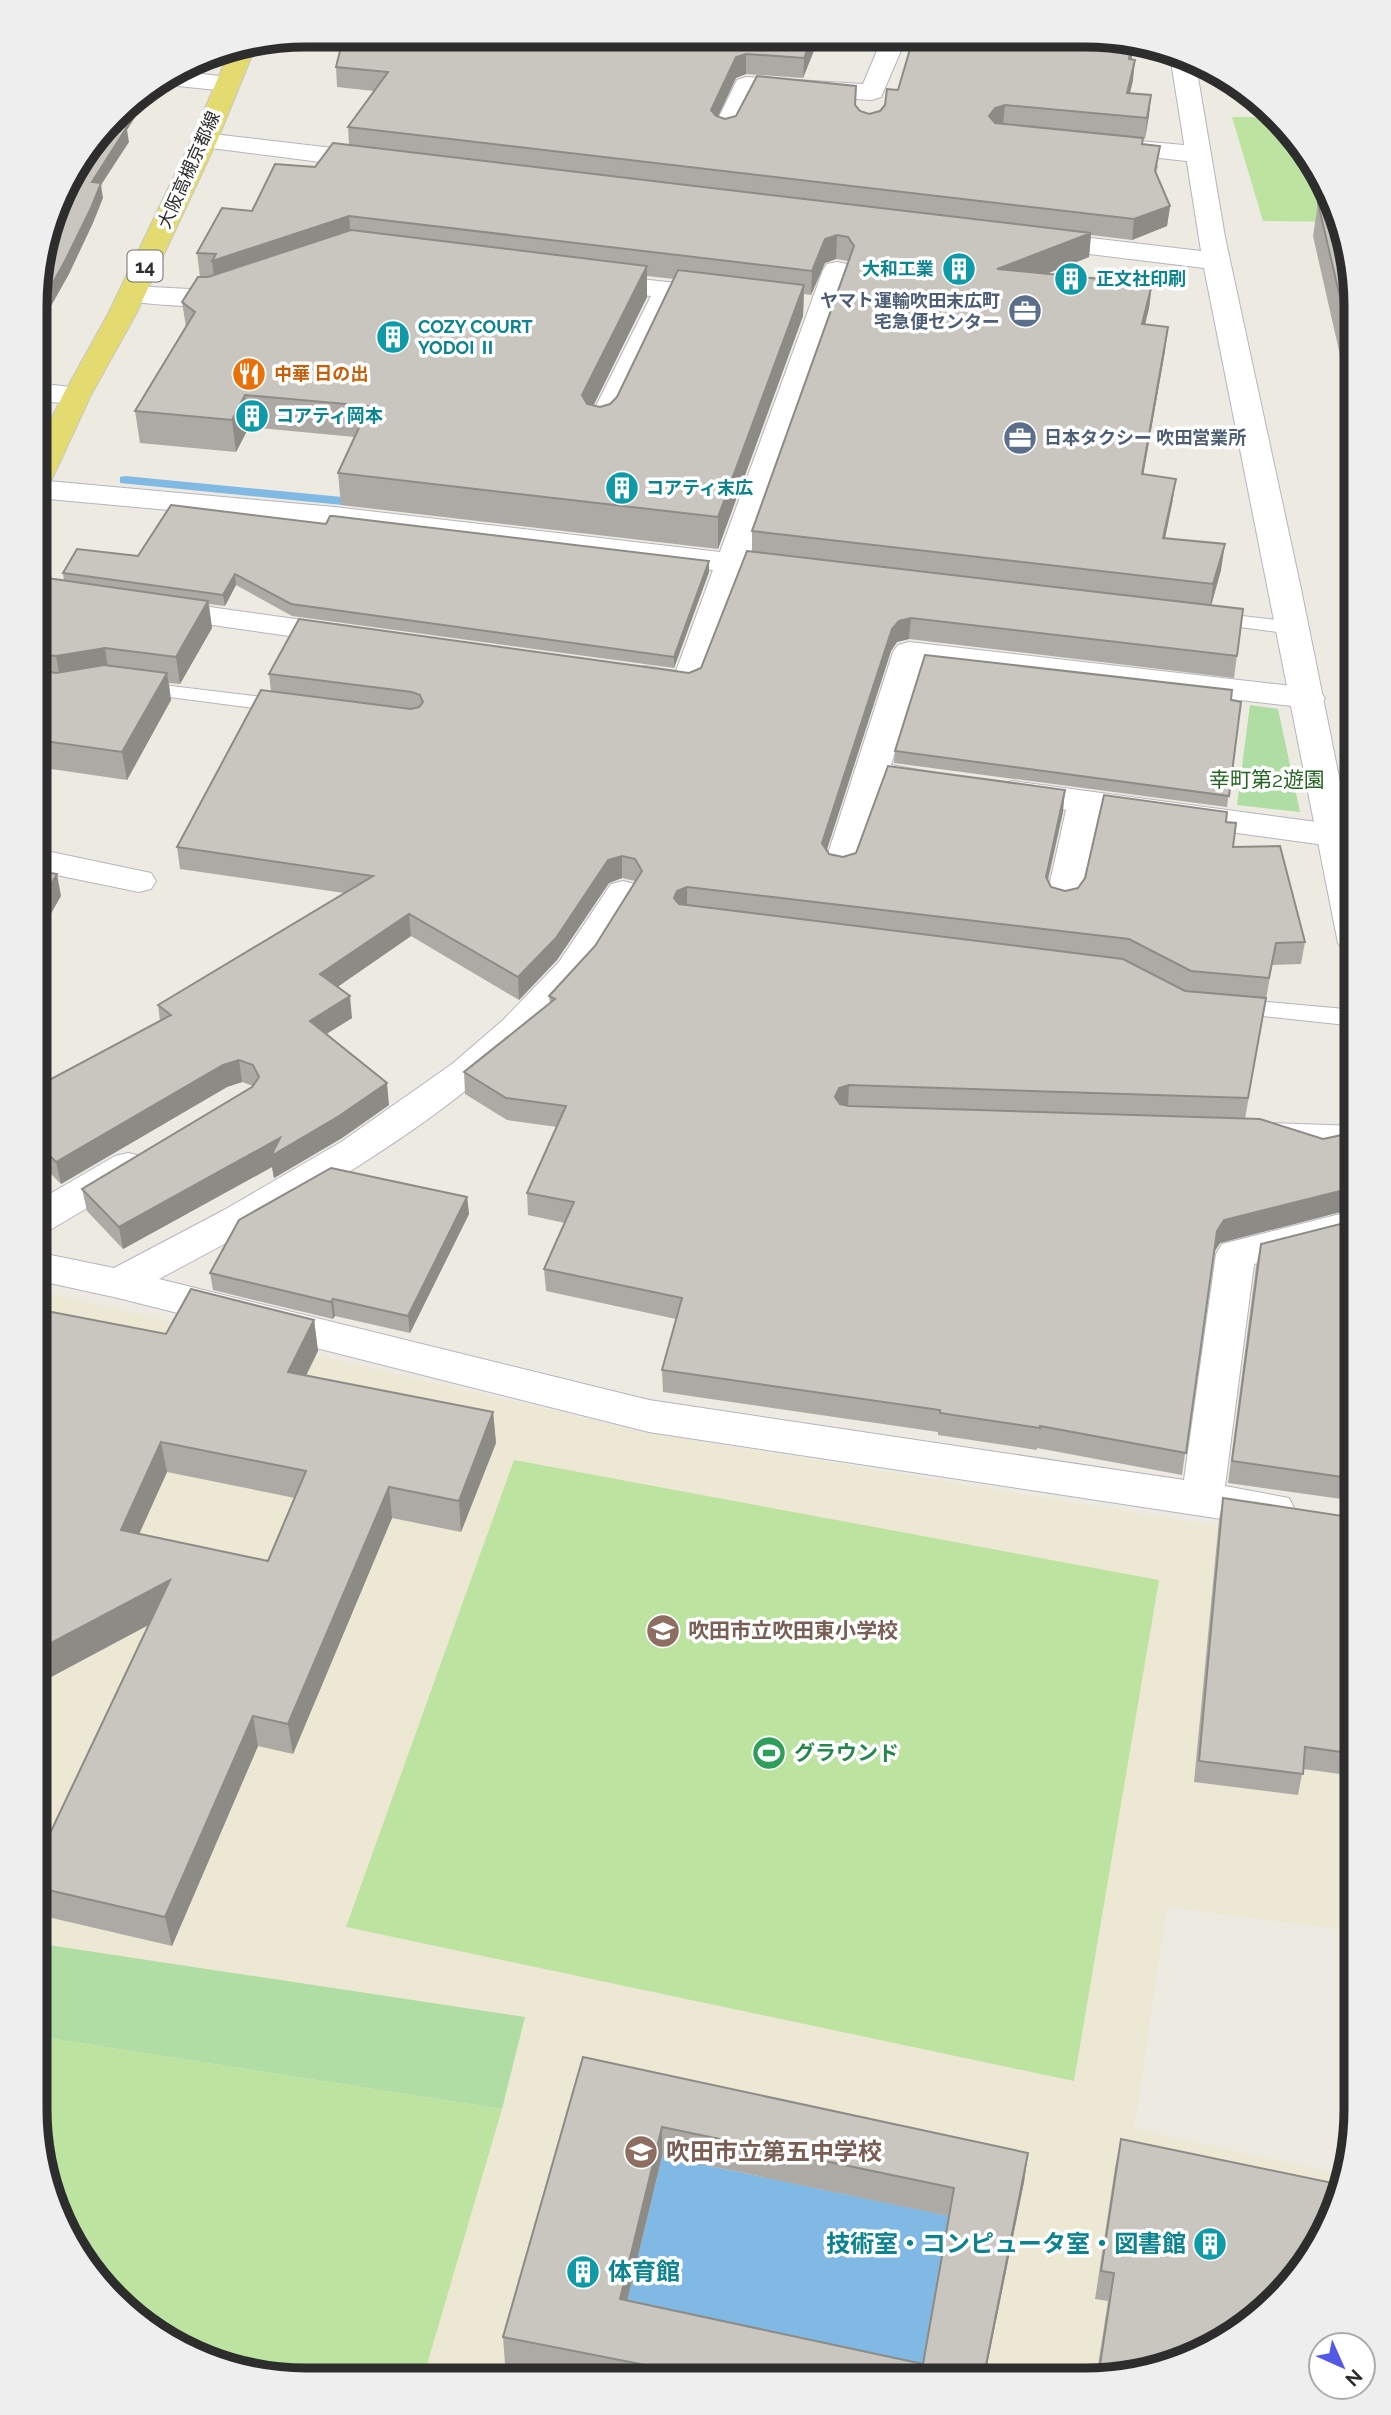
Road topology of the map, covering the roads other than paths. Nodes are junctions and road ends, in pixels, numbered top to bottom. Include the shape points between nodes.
1 (891, 47) edge
2 (239, 56) edge
3 (1184, 67) edge
4 (182, 79) edge
5 (227, 83) junction
6 (726, 129) edge
7 (204, 141) junction
8 (1085, 144) edge
9 (1195, 154) junction
10 (396, 164) edge
11 (1020, 238) edge
12 (1217, 261) junction
13 (837, 270) edge
14 (571, 279) edge
15 (262, 281) edge
16 (667, 290) junction
17 (132, 294) junction
18 (745, 299) edge
19 (47, 393) edge
20 (77, 395) junction
21 (600, 428) edge
22 (47, 459) edge
23 (47, 490) edge
24 (738, 564) junction
25 (127, 604) edge
26 (1185, 616) edge
27 (1294, 628) junction
28 (373, 638) edge
29 (619, 673) edge
30 (122, 686) edge
31 (1309, 698) junction
32 (302, 708) edge
33 (872, 774) junction
34 (1085, 802) junction
35 (1332, 835) junction
36 (47, 862) edge
37 (841, 866) edge
38 (139, 881) dead end
39 (1344, 889) edge
40 (623, 892) dead end
41 (1063, 900) edge
42 (1208, 1005) edge
43 (1344, 1017) edge
44 (1246, 1131) edge
45 (1344, 1134) edge
46 (162, 1145) edge
47 (47, 1213) edge
48 (1344, 1227) edge
49 (47, 1268) edge
50 (118, 1283) junction
51 (1202, 1500) junction
52 (1305, 1514) edge

1 - 6 street via 871,103 749,74
2 - 5 main road, 大阪高槻京都線 / 14
3 - 9 street
4 - 5 street
5 - 7 main road, 大阪高槻京都線 / 14
7 - 10 street
7 - 17 main road, 大阪高槻京都線 / 14
8 - 9 street
9 - 12 street
11 - 12 street
12 - 27 street
13 - 24 street via 811,306
14 - 16 street
15 - 17 street via 211,298
16 - 18 street
16 - 21 street
17 - 20 main road, 大阪高槻京都線 / 14
19 - 20 street
20 - 22 main road, 大阪高槻京都線 / 14
23 - 24 street via 334,516
24 - 29 street via 688,682
25 - 28 street
26 - 27 lane
27 - 31 street
30 - 32 lane
31 - 33 street via 909,652
31 - 35 street
33 - 34 street
33 - 37 street
34 - 35 street
34 - 41 street
35 - 39 street
36 - 38 street
40 - 50 street via 565,978 499,1045 409,1115 307,1182
42 - 43 lane
44 - 45 lane
46 - 47 street
48 - 51 street via 1236,1254
49 - 50 street
50 - 51 street via 649,1416
51 - 52 street

